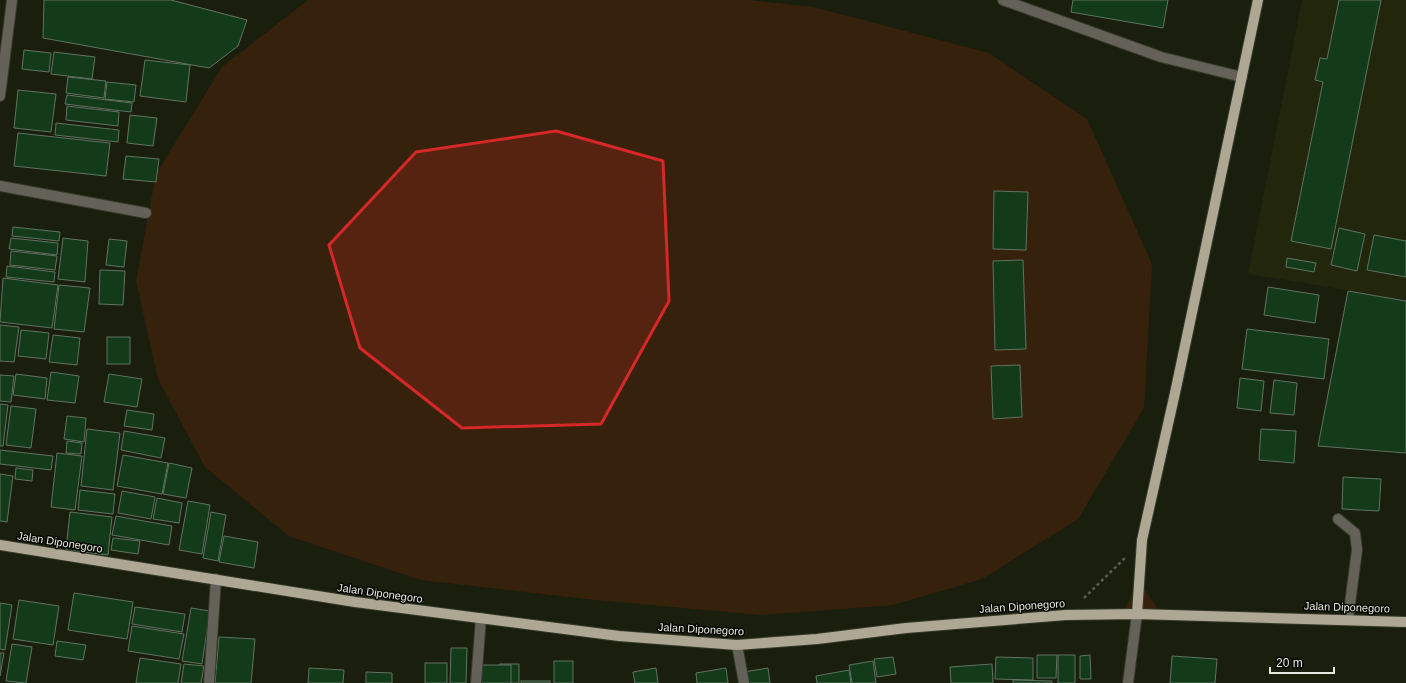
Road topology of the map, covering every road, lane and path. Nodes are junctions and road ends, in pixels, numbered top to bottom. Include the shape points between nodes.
1 (12, 0) edge
2 (1003, 0) edge
3 (1258, 0) edge
4 (1242, 77) junction
5 (0, 96) edge
6 (0, 186) edge
7 (146, 213) dead end
8 (1338, 519) dead end
9 (1142, 540) junction
10 (0, 545) edge
11 (216, 579) junction
12 (1137, 614) junction
13 (1066, 615) junction
14 (481, 618) junction
15 (1348, 619) junction
16 (1406, 622) edge
17 (738, 645) junction
18 (209, 683) edge
19 (476, 683) edge
20 (744, 683) edge
21 (1128, 683) edge

1 - 5 street
2 - 4 street via 1161,58
3 - 4 main road
4 - 9 main road
6 - 7 street
8 - 15 street via 1355,533 1357,550
9 - 12 main road
9 - 13 path via 1116,569
10 - 11 main road, Jalan Diponegoro
11 - 14 main road, Jalan Diponegoro via 355,602
11 - 18 street
12 - 13 main road, Jalan Diponegoro
12 - 15 main road, Jalan Diponegoro
12 - 21 street
13 - 17 main road, Jalan Diponegoro
14 - 17 main road, Jalan Diponegoro via 619,636
14 - 19 street
15 - 16 main road, Jalan Diponegoro
17 - 20 street

